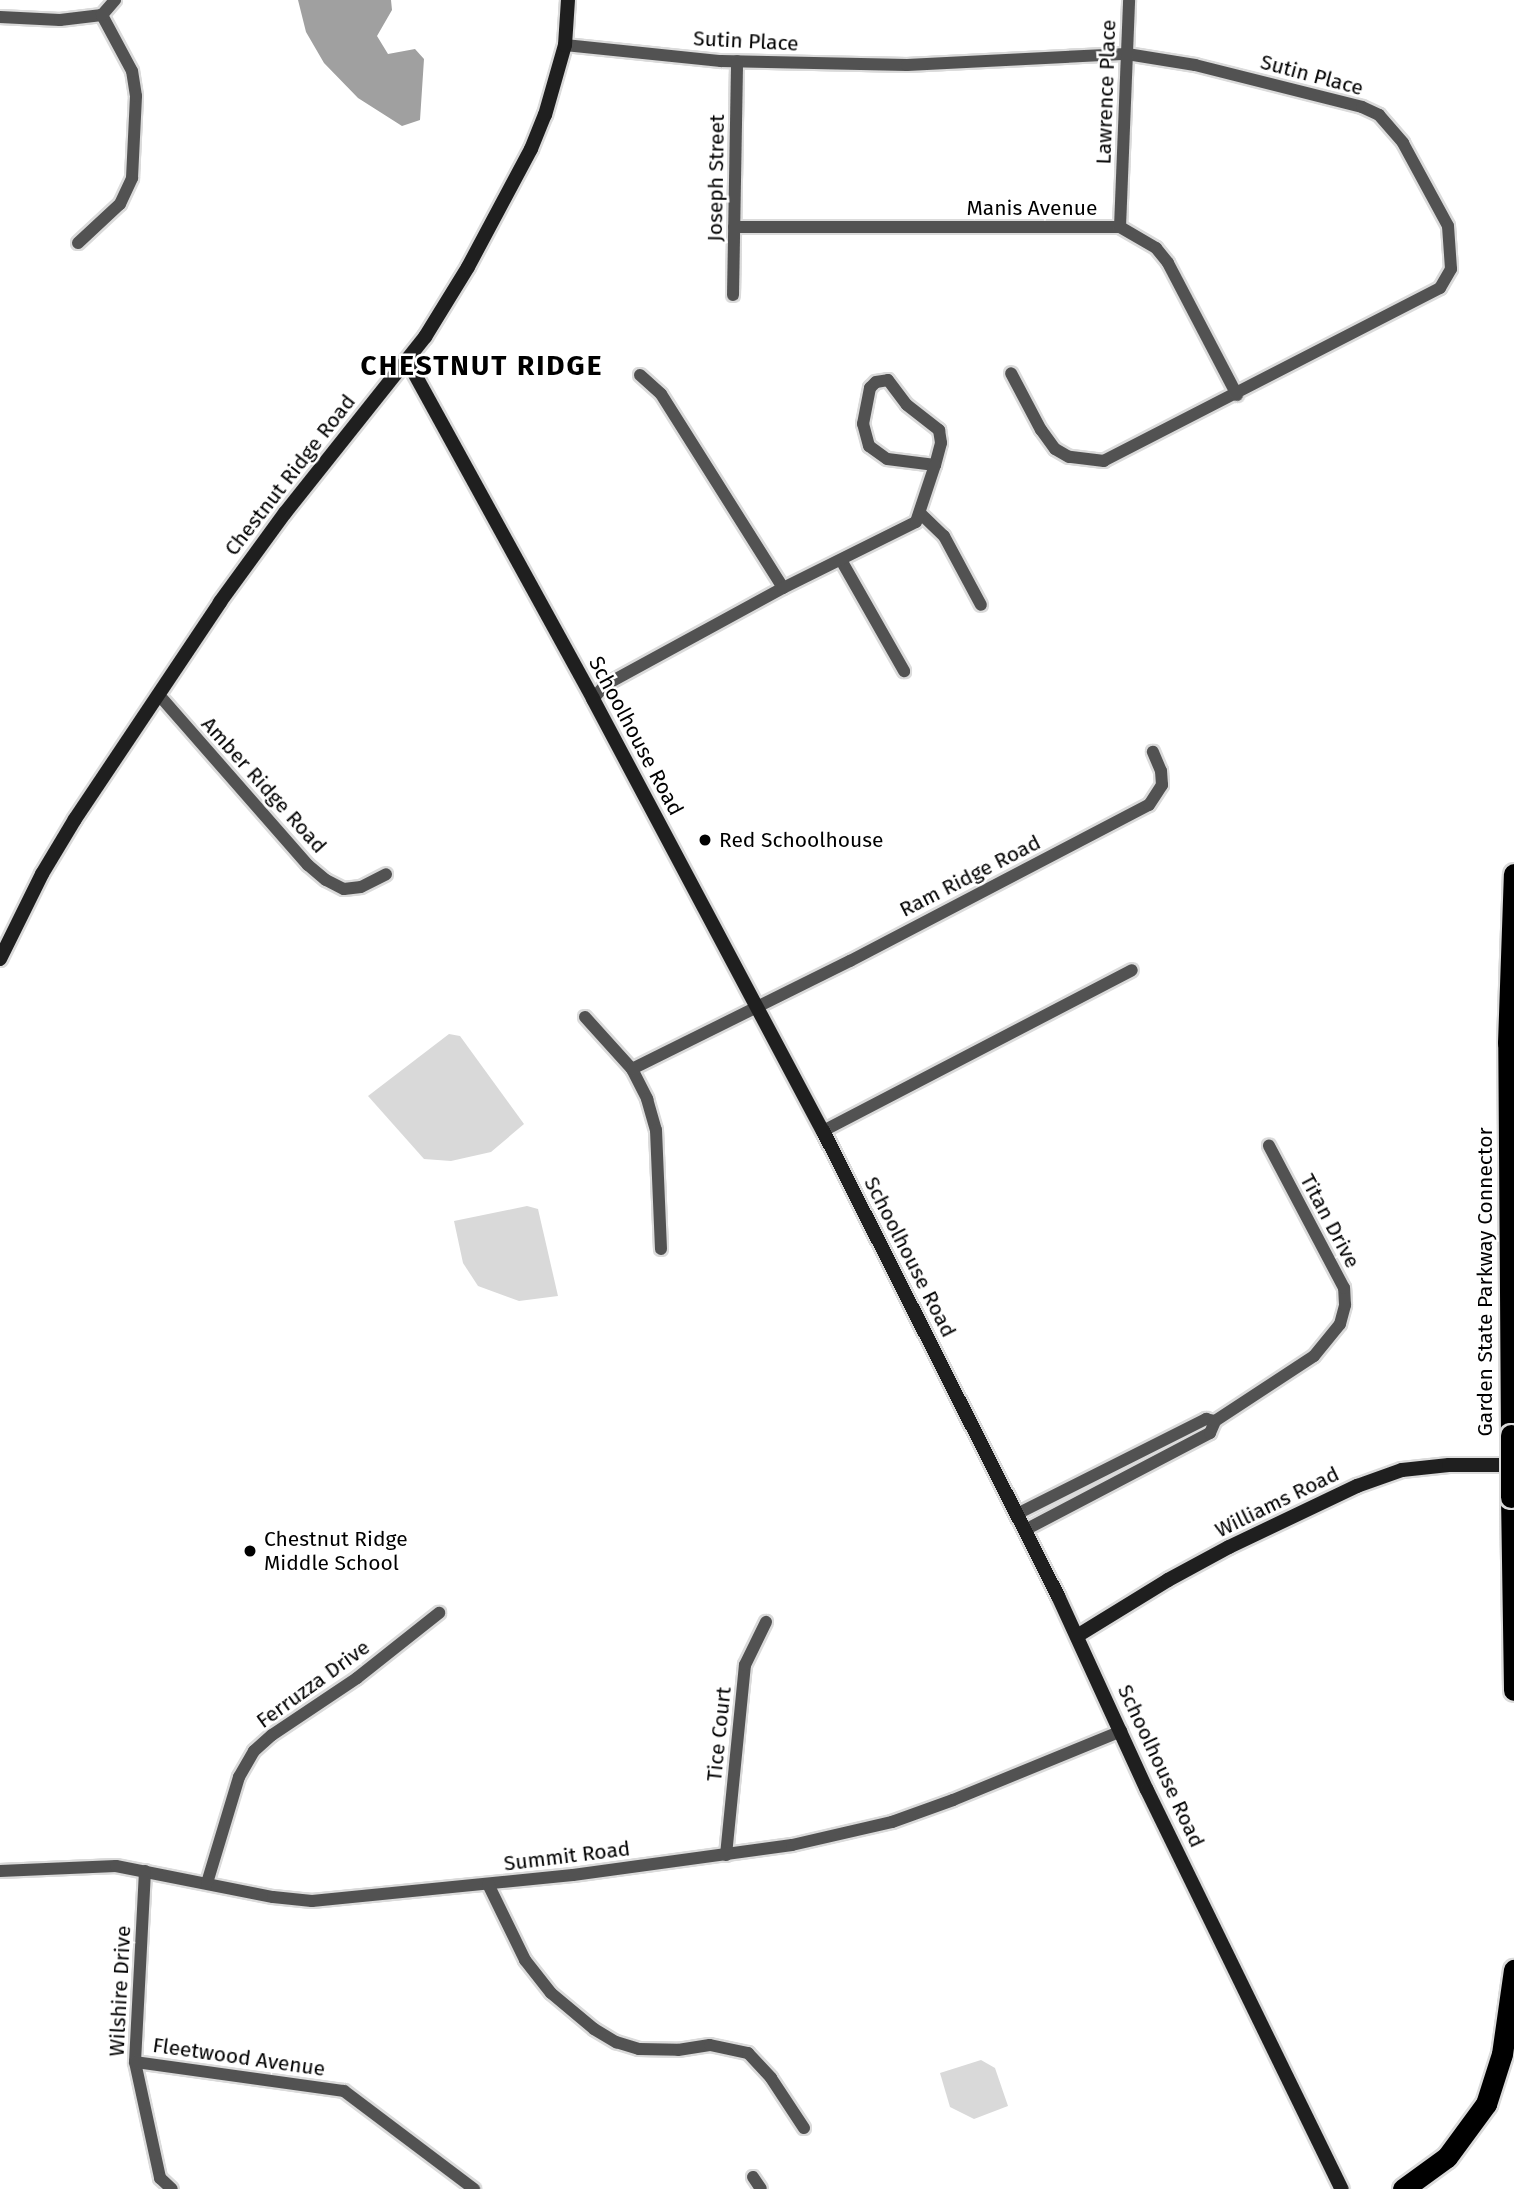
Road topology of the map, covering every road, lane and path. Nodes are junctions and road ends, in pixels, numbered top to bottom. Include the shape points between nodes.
1 (115, 0) edge
2 (568, 0) edge
3 (1129, 0) edge
4 (102, 15) junction
5 (0, 17) edge
6 (565, 45) junction
7 (1127, 54) junction
8 (737, 61) junction
9 (734, 227) junction
10 (1120, 227) junction
11 (78, 243) dead end
12 (733, 295) dead end
13 (407, 360) junction
14 (1011, 373) dead end
15 (640, 375) dead end
16 (1237, 395) junction
17 (935, 465) junction
18 (920, 514) junction
19 (842, 560) junction
20 (783, 588) junction
21 (981, 605) dead end
22 (904, 671) dead end
23 (159, 695) junction
24 (593, 699) junction
25 (1153, 752) dead end
26 (386, 874) dead end
27 (1514, 874) edge
28 (6, 929) edge
29 (0, 959) edge
30 (1132, 970) dead end
31 (757, 1005) junction
32 (585, 1017) dead end
33 (632, 1069) junction
34 (822, 1131) junction
35 (1269, 1146) dead end
36 (661, 1249) dead end
37 (1215, 1421) junction
38 (1514, 1465) edge
39 (1017, 1514) junction
40 (1025, 1530) junction
41 (439, 1614) dead end
42 (766, 1622) dead end
43 (1077, 1636) junction
44 (1514, 1690) edge
45 (1121, 1731) junction
46 (726, 1854) junction
47 (0, 1871) edge
48 (145, 1871) junction
49 (207, 1883) junction
50 (488, 1884) junction
51 (1514, 1970) edge
52 (135, 2062) junction
53 (804, 2128) dead end
54 (753, 2178) dead end
55 (172, 2189) edge
56 (474, 2189) edge
57 (761, 2189) edge
58 (1342, 2189) edge
59 (1403, 2189) edge

1 - 4 street
2 - 6 street, Chestnut Ridge Road
3 - 7 street, Lawrence Place
4 - 5 street via 60,20
4 - 11 street via 132,71 135,156 132,178 120,204
6 - 8 street, Sutin Place
6 - 13 street, Chestnut Ridge Road via 531,149 468,267
7 - 8 street, Sutin Place via 907,65
7 - 10 street, Lawrence Place
7 - 16 street, Sutin Place via 1195,65 1379,114 1403,144 1447,226 1451,269 1440,288
8 - 9 street, Joseph Street
9 - 10 street, Manis Avenue
9 - 12 street, Joseph Street
10 - 16 street, Manis Avenue via 1156,248 1168,263
13 - 23 street, Chestnut Ridge Road via 248,560
13 - 24 street, Schoolhouse Road
14 - 16 street, Sutin Place via 1055,449 1090,462 1118,457
15 - 20 street via 661,394
17 - 17 street via 939,430 907,405 892,382 876,382 870,388 863,424 869,446 887,459
17 - 18 street
18 - 19 street via 916,522
18 - 21 street via 944,536
19 - 20 street
19 - 22 street
20 - 24 street via 605,685
23 - 26 street, Amber Ridge Road via 326,880 344,889 361,887
23 - 28 street, Chestnut Ridge Road
24 - 31 street, Schoolhouse Road
25 - 31 street, Ram Ridge Road via 1162,785 1149,805
27 - 44 highway, Garden State Parkway Connector, bridge via 1507,1056
28 - 29 street, Chestnut Ridge Road
30 - 34 street
31 - 33 street, Ram Ridge Road
31 - 34 street, Schoolhouse Road
32 - 33 street
33 - 36 street via 656,1130
34 - 39 street, Schoolhouse Road
35 - 37 street, Titan Drive via 1344,1288 1345,1305 1340,1324 1314,1356
37 - 39 street, Titan Drive via 1206,1419
37 - 40 street, Titan Drive via 1210,1433
38 - 43 street, Williams Road via 1402,1470 1357,1486 1229,1547
39 - 40 street, Schoolhouse Road
40 - 43 street, Schoolhouse Road
41 - 49 street, Ferruzza Drive via 254,1751 239,1777
42 - 46 street, Tice Court via 745,1665
43 - 45 street, Schoolhouse Road
45 - 46 street, Summit Road via 892,1822 792,1845
45 - 58 street, Schoolhouse Road
46 - 50 street, Summit Road
47 - 48 street, Summit Road via 100,1866
48 - 49 street, Summit Road
48 - 52 street, Wilshire Drive
49 - 50 street, Summit Road via 312,1901
50 - 53 street via 526,1961 551,1993 594,2029 639,2049 709,2045 748,2053
51 - 59 highway via 1502,2054 1486,2104 1447,2157
52 - 55 street, Wilshire Drive via 160,2178
52 - 56 street, Fleetwood Avenue via 344,2091
54 - 57 street

